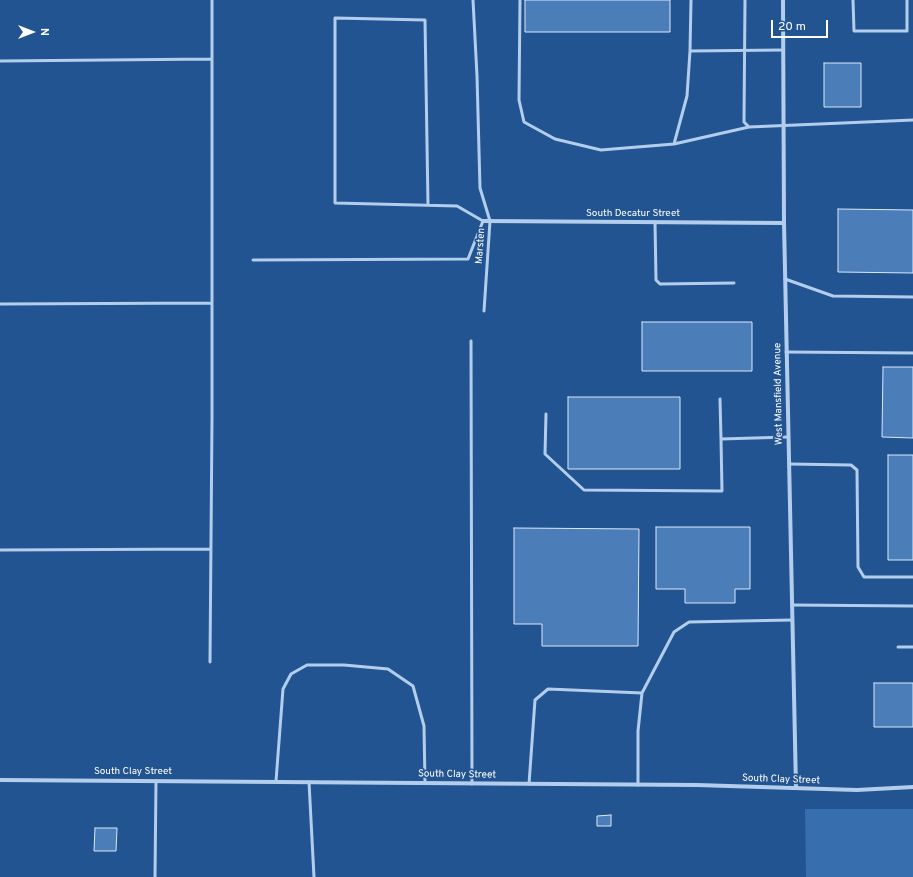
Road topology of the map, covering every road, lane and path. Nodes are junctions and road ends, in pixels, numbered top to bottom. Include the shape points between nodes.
1 (212, 0) edge
2 (473, 0) edge
3 (520, 0) edge
4 (690, 0) edge
5 (745, 0) edge
6 (783, 0) edge
7 (854, 0) edge
8 (907, 0) edge
9 (745, 50) junction
10 (783, 50) junction
11 (690, 51) junction
12 (212, 59) junction
13 (0, 60) edge
14 (913, 120) edge
15 (783, 125) junction
16 (749, 127) junction
17 (674, 144) junction
18 (428, 205) junction
19 (483, 221) junction
20 (490, 221) junction
21 (655, 222) junction
22 (784, 223) junction
23 (253, 260) dead end
24 (785, 279) junction
25 (734, 283) dead end
26 (913, 298) edge
27 (212, 303) junction
28 (0, 304) edge
29 (484, 310) dead end
30 (471, 341) dead end
31 (786, 352) junction
32 (913, 353) edge
33 (720, 399) dead end
34 (546, 414) dead end
35 (788, 437) junction
36 (721, 438) junction
37 (789, 464) junction
38 (211, 549) junction
39 (0, 550) edge
40 (913, 577) edge
41 (792, 605) junction
42 (913, 606) edge
43 (792, 620) junction
44 (898, 647) dead end
45 (913, 647) edge
46 (210, 662) dead end
47 (642, 693) junction
48 (0, 780) edge
49 (156, 780) junction
50 (276, 781) junction
51 (309, 782) junction
52 (425, 783) junction
53 (472, 784) junction
54 (529, 784) junction
55 (638, 785) junction
56 (913, 787) edge
57 (796, 788) junction
58 (155, 877) edge
59 (314, 877) edge

1 - 12 lane
2 - 20 lane, Marsten via 480,188
3 - 17 lane via 519,100 524,122 555,139 601,150
4 - 11 lane
5 - 9 lane
6 - 10 street, West Mansfield Avenue
7 - 8 lane via 854,31 907,31
9 - 10 lane
9 - 11 lane
9 - 16 lane via 744,122
10 - 15 street, West Mansfield Avenue
11 - 17 lane via 687,96
12 - 13 lane
12 - 27 lane
14 - 15 lane
15 - 16 lane
15 - 22 street, West Mansfield Avenue
16 - 17 lane
18 - 18 lane via 335,203 335,18 425,20
18 - 19 lane via 457,206
19 - 20 street, South Decatur Street
19 - 23 lane via 468,259
20 - 21 street, South Decatur Street
20 - 29 lane, Marsten
21 - 22 street, South Decatur Street
21 - 25 lane via 656,280 660,284
22 - 24 street, West Mansfield Avenue
24 - 26 lane via 833,296
24 - 31 street, West Mansfield Avenue
27 - 28 lane
27 - 38 lane
30 - 53 lane
31 - 32 lane
31 - 35 street, West Mansfield Avenue
33 - 36 lane
34 - 36 lane via 545,454 584,490 722,491
35 - 36 lane
35 - 37 street, West Mansfield Avenue
37 - 40 lane via 851,465 857,470 858,568 864,576
37 - 41 street, West Mansfield Avenue
38 - 39 lane
38 - 46 lane
41 - 42 lane
41 - 43 street, West Mansfield Avenue
43 - 47 lane via 689,622 674,632
43 - 57 street, West Mansfield Avenue
44 - 45 lane
47 - 54 lane via 548,689 535,700
47 - 55 lane via 638,730
48 - 49 street, South Clay Street
49 - 50 street, South Clay Street
49 - 58 lane
50 - 51 street, South Clay Street
50 - 52 lane via 283,689 291,674 307,665 344,665 388,669 413,686 424,726
51 - 52 street, South Clay Street
51 - 59 lane
52 - 53 street, South Clay Street
53 - 54 street, South Clay Street
54 - 55 street, South Clay Street
55 - 57 street, South Clay Street
56 - 57 street, South Clay Street via 857,790

